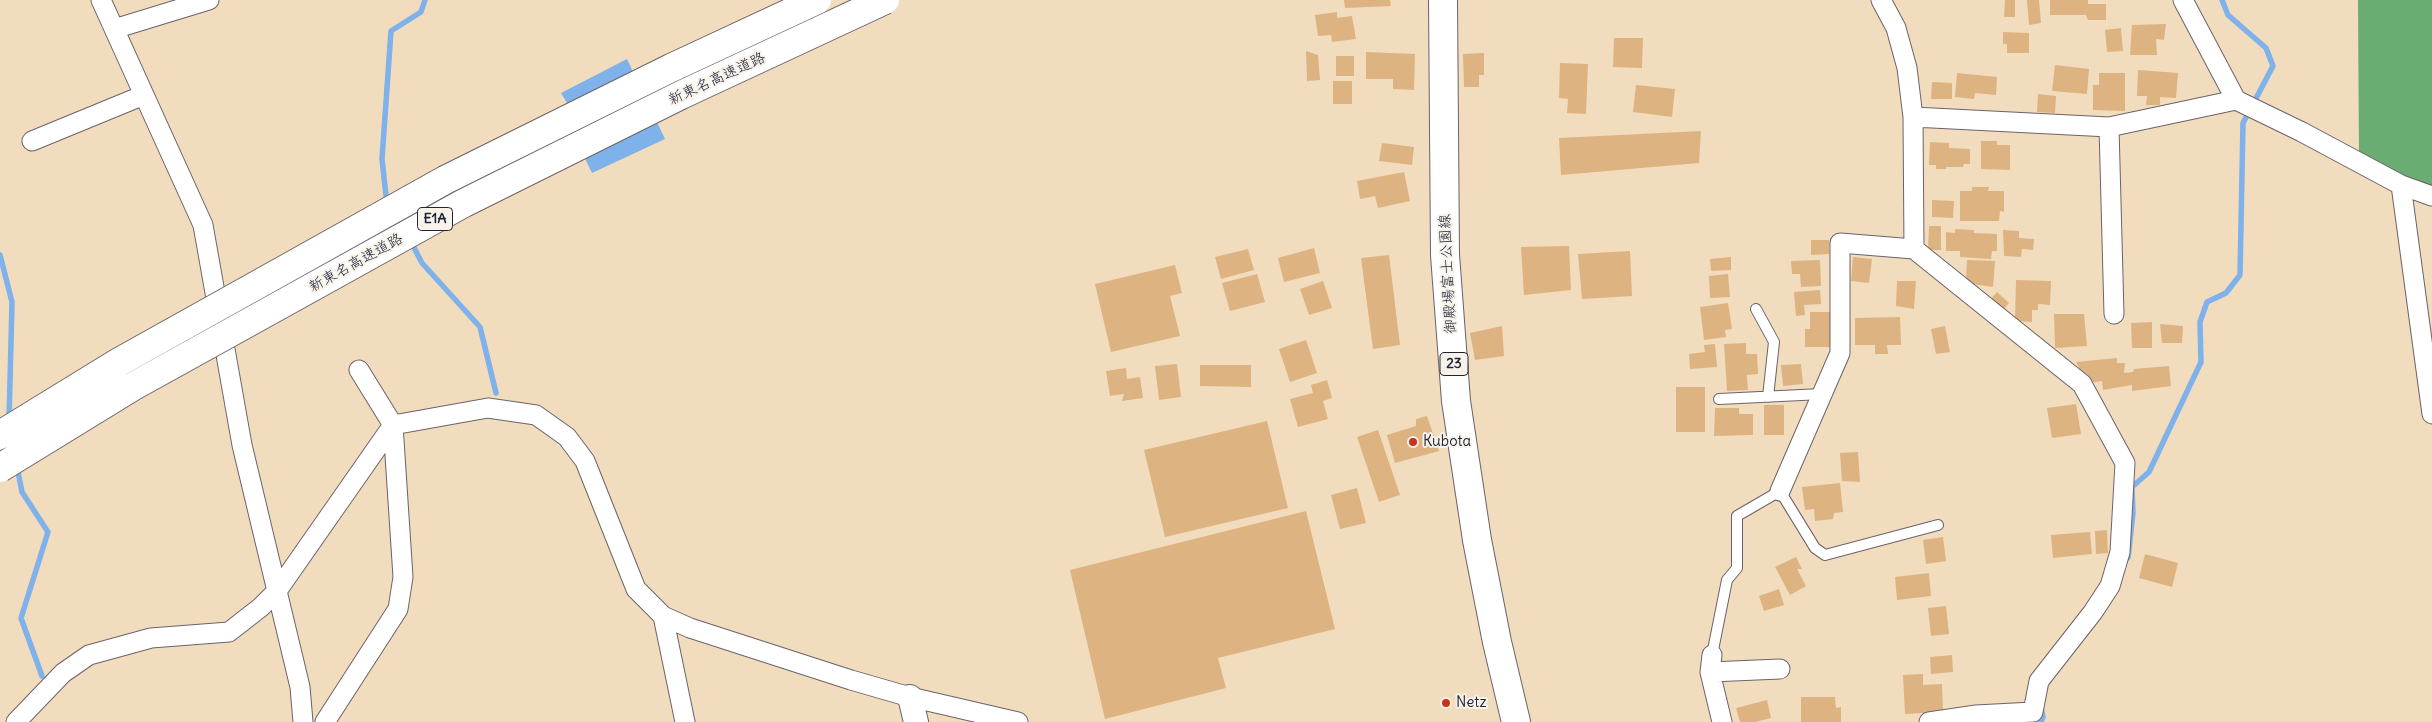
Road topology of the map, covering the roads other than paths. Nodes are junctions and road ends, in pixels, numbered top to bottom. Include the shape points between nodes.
1 (101, 0) edge
2 (208, 0) edge
3 (817, 0) edge
4 (885, 0) edge
5 (1443, 0) edge
6 (1882, 0) edge
7 (2183, 0) edge
8 (114, 29) junction
9 (144, 95) junction
10 (2237, 100) junction
11 (1913, 117) junction
12 (2109, 127) junction
13 (32, 140) dead end
14 (2401, 185) junction
15 (2432, 196) edge
16 (1914, 249) junction
17 (1756, 309) dead end
18 (2114, 314) dead end
19 (359, 370) dead end
20 (1822, 394) junction
21 (1768, 397) junction
22 (1719, 399) dead end
23 (2432, 414) edge
24 (393, 425) junction
25 (0, 435) edge
26 (0, 468) edge
27 (1780, 491) junction
28 (1938, 525) dead end
29 (278, 590) junction
30 (663, 616) junction
31 (1711, 664) junction
32 (1780, 670) dead end
33 (910, 697) junction
34 (2031, 717) edge
35 (16, 722) edge
36 (303, 722) edge
37 (325, 722) edge
38 (685, 722) edge
39 (916, 722) edge
40 (1018, 722) edge
41 (1516, 722) edge
42 (1722, 722) edge
43 (1929, 722) edge

1 - 8 street
2 - 8 street
3 - 25 main road, 新東名高速道路 / E1A, bridge via 445,180 128,357
4 - 26 main road, 新東名高速道路 / E1A, bridge via 681,95 464,203 132,387
5 - 41 main road, 御殿場富士公園線 / 23 via 1446,255 1456,401 1477,540
6 - 11 street via 1896,28 1908,68
7 - 10 street
8 - 9 street
9 - 13 street
9 - 29 street via 203,225 242,445
10 - 12 street
10 - 14 street
11 - 12 street
11 - 16 street
12 - 18 street
14 - 15 street
14 - 23 street
16 - 20 street via 1840,243 1840,353
16 - 34 street via 2082,384 2125,463 2120,552 2110,586 2039,681
17 - 21 lane via 1774,342
19 - 24 street
20 - 21 lane
20 - 27 street
21 - 22 lane
24 - 29 street
24 - 30 street via 488,408 536,415 567,437 585,461 636,589
24 - 37 street via 404,577 398,609
27 - 28 lane via 1815,548 1825,555
27 - 31 lane via 1737,516 1737,568 1727,580
29 - 35 street via 229,632 151,638 89,655 63,673
29 - 36 street via 300,687
30 - 33 street via 779,658
30 - 38 street
31 - 32 street
31 - 42 street
33 - 39 street
33 - 40 street
34 - 43 street via 1976,715

